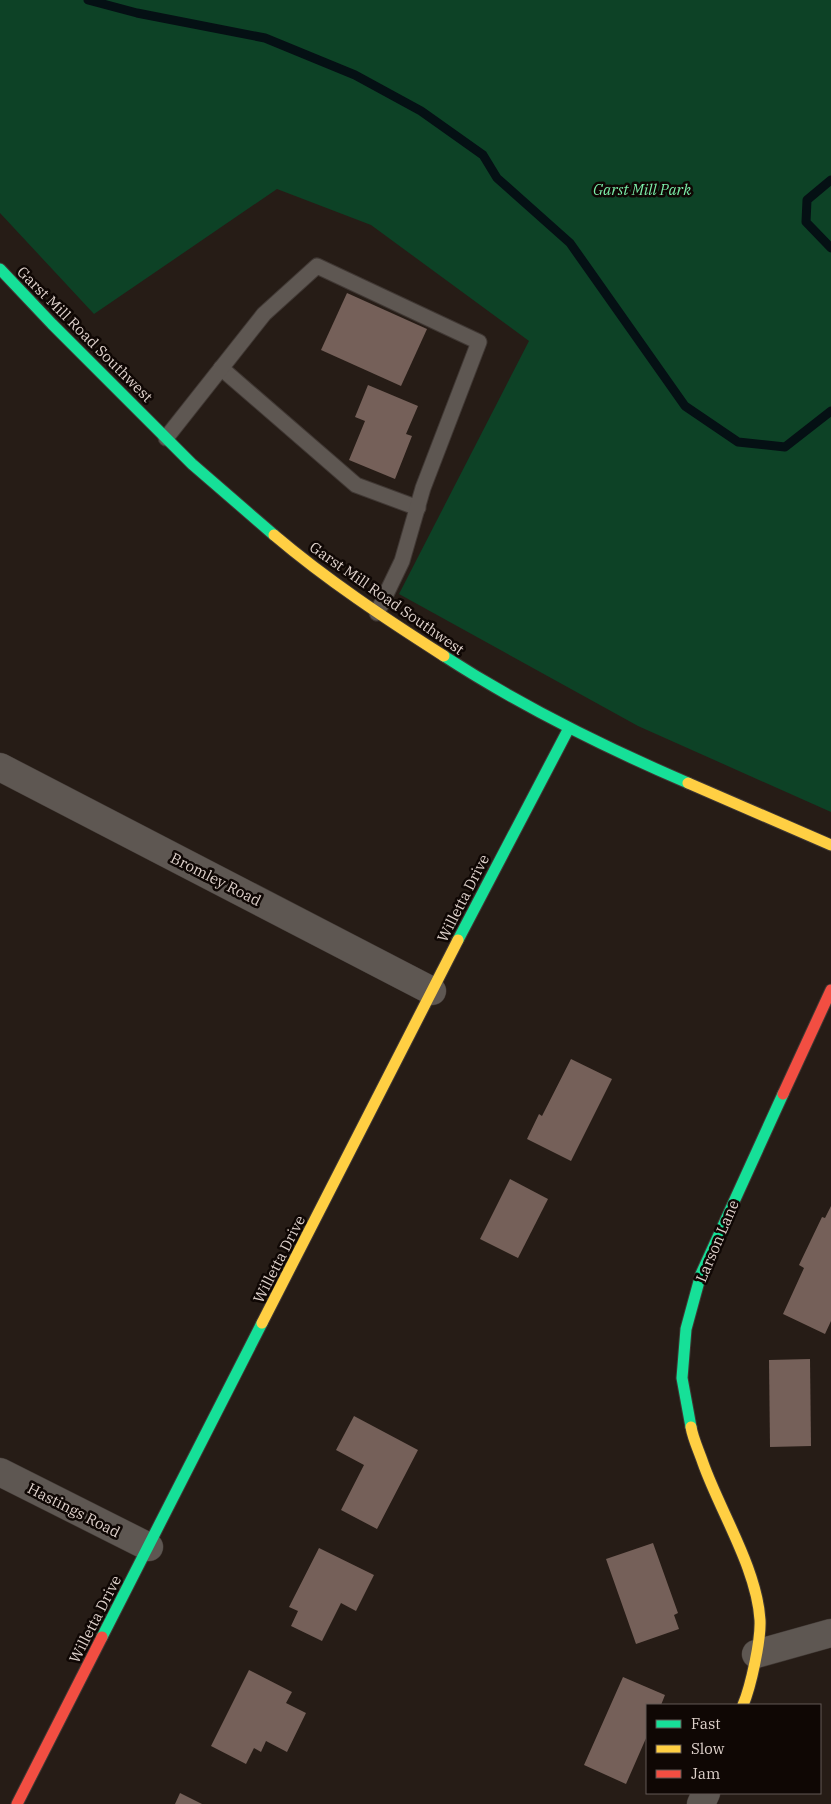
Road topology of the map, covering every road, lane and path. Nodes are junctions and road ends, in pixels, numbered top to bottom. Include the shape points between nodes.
1 (0, 269) edge
2 (221, 368) junction
3 (166, 438) junction
4 (418, 508) junction
5 (377, 613) junction
6 (569, 728) junction
7 (0, 767) edge
8 (831, 845) edge
9 (831, 990) edge
10 (432, 991) junction
11 (0, 1472) edge
12 (149, 1547) junction
13 (831, 1633) edge
14 (756, 1654) junction
15 (743, 1704) edge
16 (17, 1804) edge

1 - 3 street, Garst Mill Road Southwest
2 - 3 lane
2 - 4 lane via 356,485
2 - 4 lane via 264,314 317,266 479,342
3 - 5 street, Garst Mill Road Southwest via 296,553
4 - 5 lane via 402,562
5 - 6 street, Garst Mill Road Southwest via 468,671
6 - 8 street, Garst Mill Road Southwest via 638,762
6 - 10 street, Willetta Drive
7 - 10 street, Bromley Road
9 - 14 street, Larson Lane via 701,1274 686,1330 682,1378 692,1432 754,1589 760,1620
10 - 12 street, Willetta Drive
11 - 12 street, Hastings Road
12 - 16 street, Willetta Drive
13 - 14 street
14 - 15 street, Larson Lane

